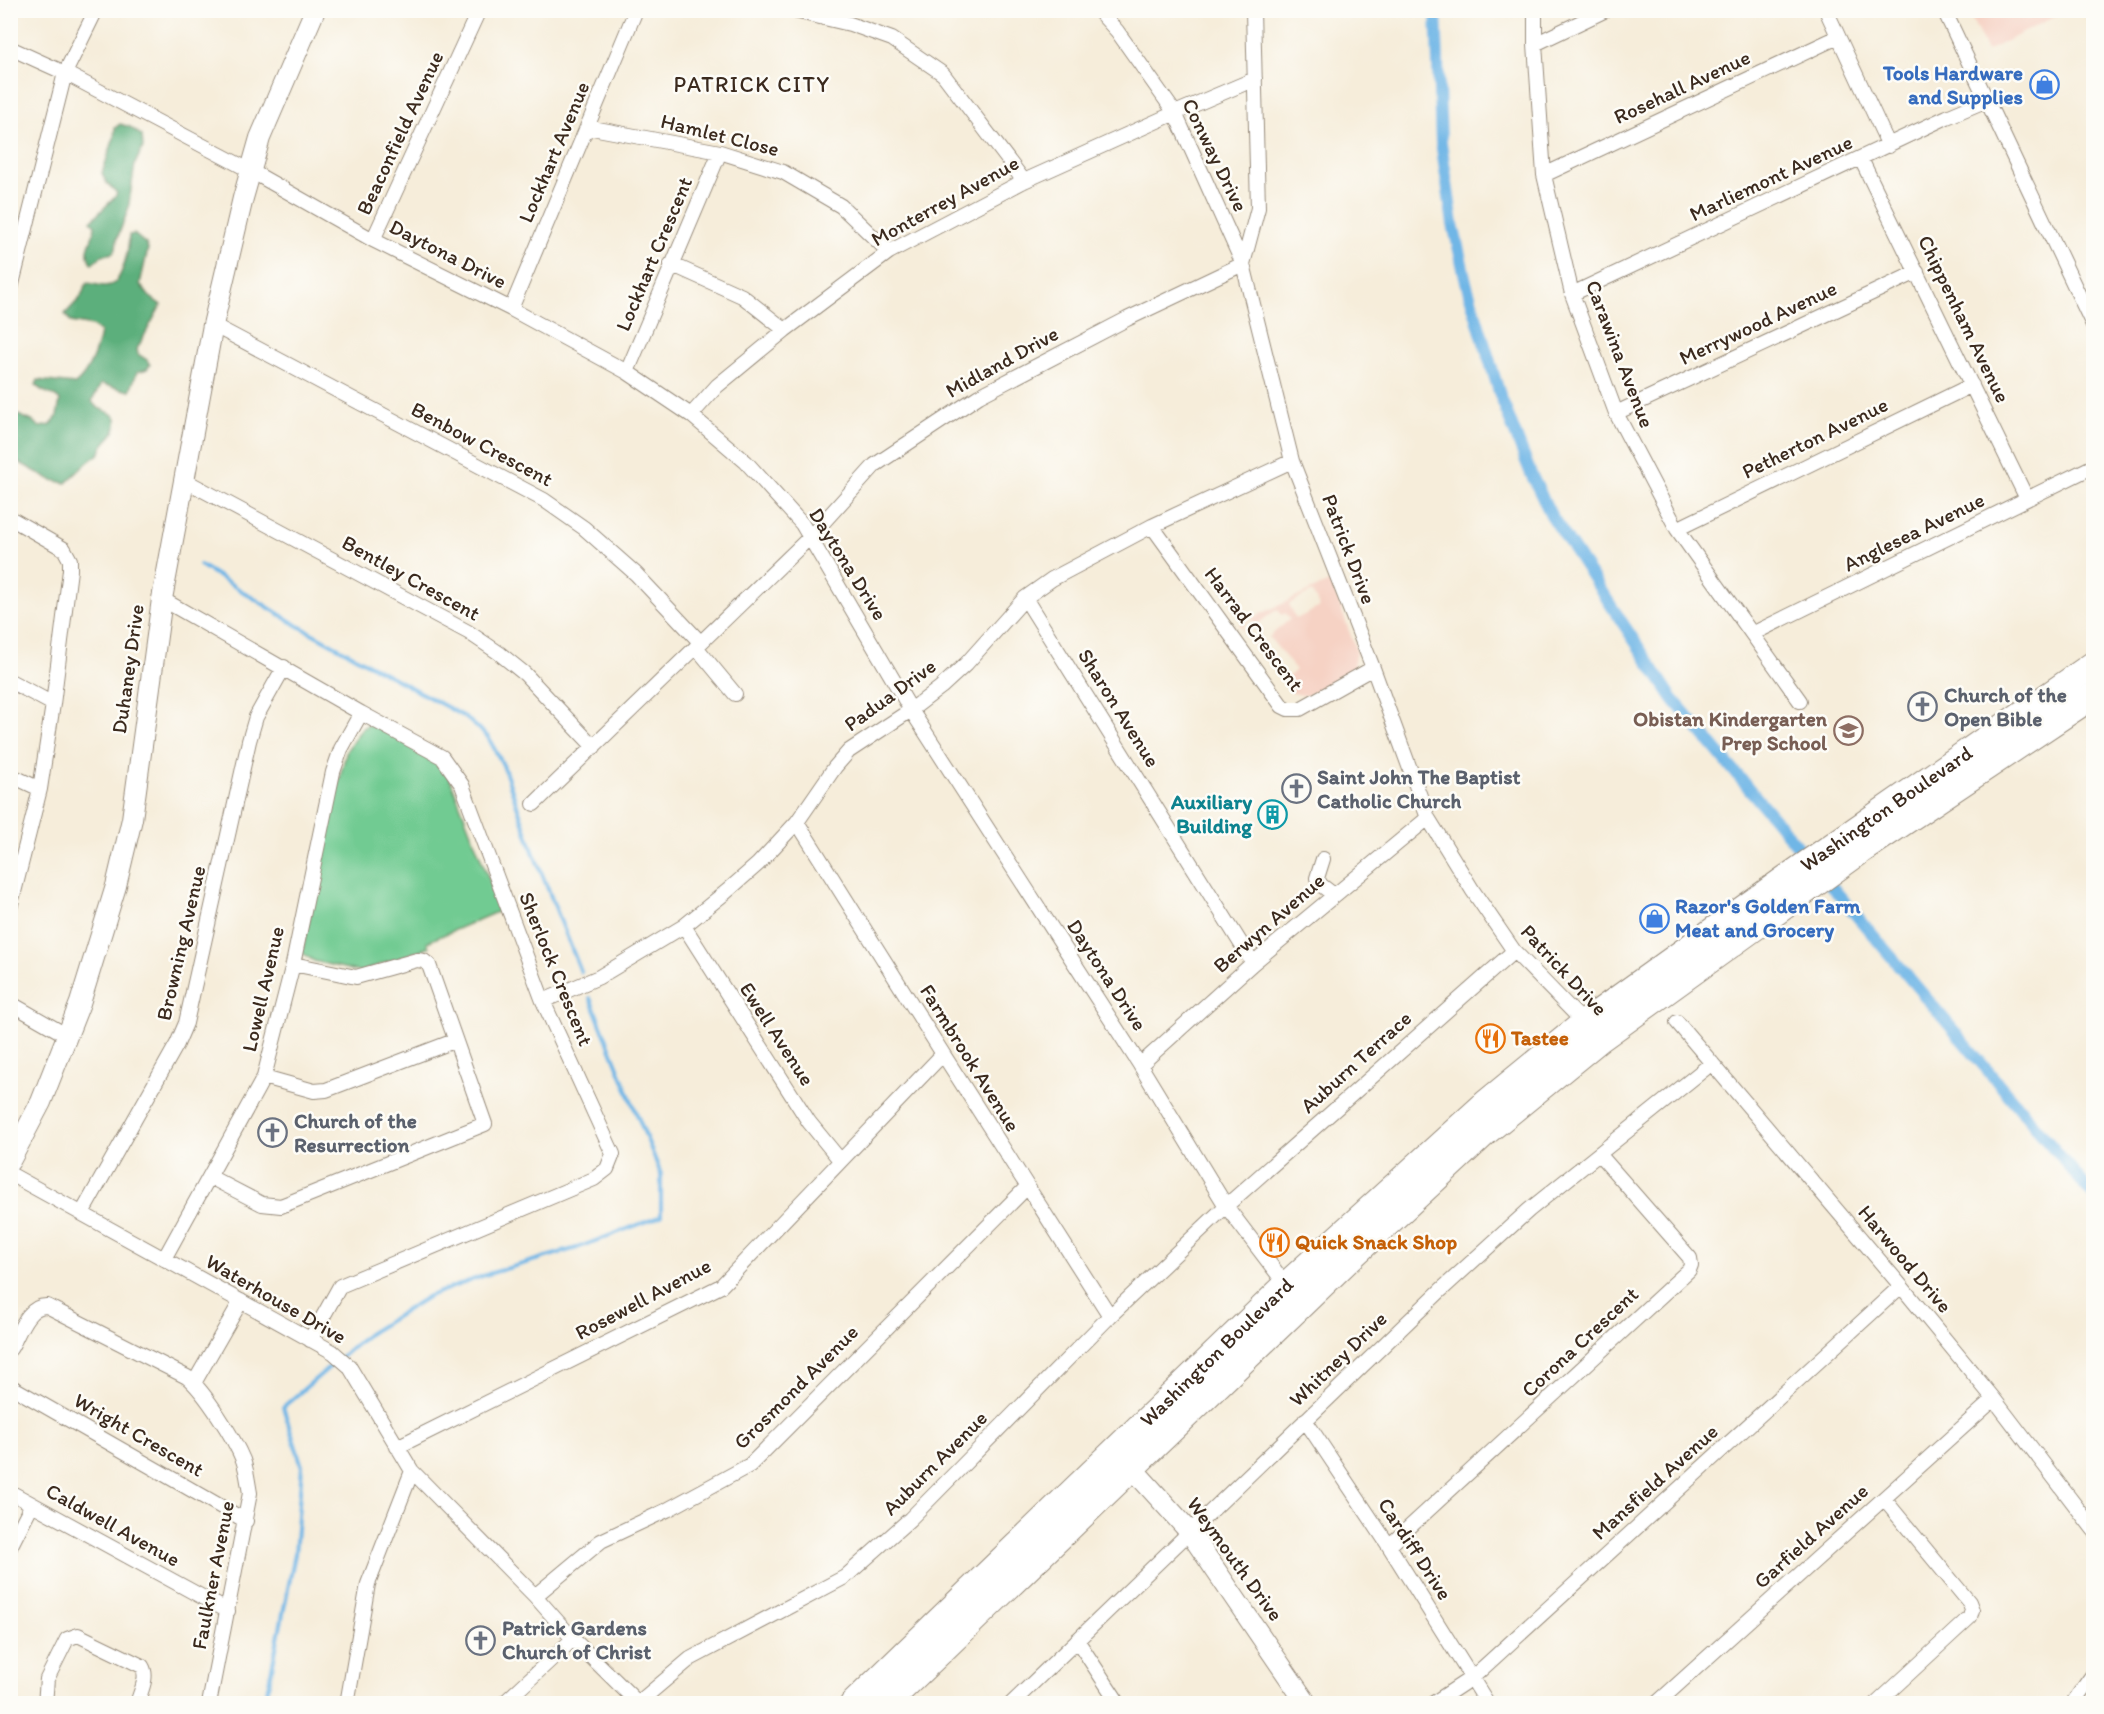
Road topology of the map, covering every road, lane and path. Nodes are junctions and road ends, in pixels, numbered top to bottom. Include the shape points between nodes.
1 (96, 10) edge
2 (315, 10) edge
3 (479, 10) edge
4 (636, 10) edge
5 (790, 10) edge
6 (1098, 10) edge
7 (1253, 10) edge
8 (1535, 10) edge
9 (1606, 10) edge
10 (1826, 10) edge
11 (1944, 10) edge
12 (1838, 37) junction
13 (1535, 44) junction
14 (10, 48) edge
15 (65, 73) junction
16 (1255, 79) junction
17 (1987, 100) junction
18 (1175, 112) junction
19 (587, 127) junction
20 (1889, 146) junction
21 (720, 152) junction
22 (1861, 159) junction
23 (251, 171) junction
24 (1544, 175) junction
25 (1024, 180) junction
26 (374, 240) junction
27 (889, 252) junction
28 (671, 264) junction
29 (1243, 264) junction
30 (1917, 272) junction
31 (10, 292) edge
32 (1572, 294) junction
33 (511, 309) junction
34 (213, 325) junction
35 (2094, 327) edge
36 (785, 330) junction
37 (627, 372) junction
38 (1972, 385) junction
39 (1616, 413) junction
40 (691, 415) junction
41 (1292, 461) junction
42 (2094, 466) edge
43 (184, 480) junction
44 (2027, 499) junction
45 (10, 518) edge
46 (1152, 526) junction
47 (1677, 529) junction
48 (810, 537) junction
49 (1025, 598) junction
50 (162, 599) junction
51 (1752, 634) junction
52 (698, 645) junction
53 (2094, 664) edge
54 (284, 667) junction
55 (1373, 668) junction
56 (10, 681) edge
57 (735, 694) dead end
58 (2094, 695) edge
59 (1800, 701) dead end
60 (53, 704) junction
61 (911, 710) junction
62 (361, 713) junction
63 (594, 747) junction
64 (10, 776) edge
65 (40, 789) junction
66 (534, 804) dead end
67 (1428, 818) junction
68 (797, 822) junction
69 (1856, 842) junction
70 (1323, 859) dead end
71 (1334, 894) junction
72 (12, 899) edge
73 (684, 926) junction
74 (1514, 951) junction
75 (1253, 963) junction
76 (292, 964) junction
77 (543, 1001) junction
78 (10, 1003) edge
79 (1677, 1022) dead end
80 (1592, 1031) junction
81 (66, 1035) junction
82 (454, 1041) junction
83 (943, 1054) junction
84 (1712, 1063) junction
85 (1140, 1065) junction
86 (264, 1077) junction
87 (1599, 1154) junction
88 (840, 1160) junction
89 (10, 1161) edge
90 (10, 1174) edge
91 (210, 1177) junction
92 (1027, 1186) junction
93 (1226, 1206) junction
94 (82, 1213) junction
95 (164, 1259) junction
96 (1286, 1285) junction
97 (1901, 1286) junction
98 (241, 1301) junction
99 (1110, 1316) junction
100 (310, 1340) junction
101 (10, 1349) edge
102 (194, 1383) junction
103 (10, 1386) edge
104 (1994, 1399) junction
105 (1305, 1420) junction
106 (397, 1446) junction
107 (1114, 1449) junction
108 (1132, 1467) junction
109 (412, 1471) junction
110 (10, 1492) edge
111 (1884, 1499) junction
112 (33, 1504) junction
113 (246, 1521) junction
114 (2094, 1530) edge
115 (1190, 1531) junction
116 (1389, 1546) junction
117 (10, 1547) edge
118 (535, 1596) junction
119 (228, 1611) junction
120 (573, 1639) junction
121 (1077, 1640) junction
122 (2094, 1673) edge
123 (1473, 1677) junction
124 (639, 1703) edge
125 (45, 1704) edge
126 (137, 1704) edge
127 (210, 1704) edge
128 (347, 1704) edge
129 (503, 1704) edge
130 (853, 1704) edge
131 (886, 1704) edge
132 (1011, 1704) edge
133 (1119, 1704) edge
134 (1307, 1704) edge
135 (1432, 1704) edge
136 (1488, 1704) edge
137 (1656, 1704) edge
138 (1876, 1704) edge
139 (2072, 1704) edge

1 - 15 street
2 - 23 street, Duhaney Drive via 260,138
3 - 26 street, Beaconfield Avenue
4 - 19 street, Lockhart Avenue
5 - 25 street via 892,39 943,74
6 - 18 street, Conway Drive
7 - 16 street, Patrick Drive
8 - 13 street, Carawina Avenue
9 - 13 street
10 - 12 street
11 - 17 street
12 - 20 street
12 - 24 street, Rosehall Avenue
13 - 24 street, Carawina Avenue
14 - 15 street, Daytona Drive
15 - 23 street, Daytona Drive
15 - 31 street
16 - 18 street, Monterrey Avenue
16 - 29 street, Patrick Drive via 1258,208
17 - 20 street, Marliemont Avenue
17 - 35 street
18 - 25 street, Monterrey Avenue
18 - 29 street, Conway Drive
19 - 21 street, Hamlet Close
19 - 33 street, Lockhart Avenue
20 - 22 street, Marliemont Avenue
21 - 27 street, Hamlet Close via 783,172 841,206
21 - 28 street, Lockhart Crescent
22 - 30 street, Chippenham Avenue
22 - 32 street, Marliemont Avenue
23 - 26 street, Daytona Drive
23 - 34 street, Duhaney Drive
24 - 32 street, Carawina Avenue
25 - 27 street, Monterrey Avenue
26 - 33 street, Daytona Drive
27 - 36 street, Monterrey Avenue
28 - 36 street via 742,296
28 - 37 street, Lockhart Crescent
29 - 41 street, Patrick Drive
29 - 48 street, Midland Drive via 979,396 875,465
30 - 38 street, Chippenham Avenue
30 - 39 street, Merrywood Avenue
32 - 39 street, Carawina Avenue
33 - 37 street, Daytona Drive
34 - 43 street, Duhaney Drive
34 - 52 street, Benbow Crescent via 544,500 584,528 636,574
36 - 40 street, Monterrey Avenue via 717,386
37 - 40 street, Daytona Drive
38 - 44 street, Chippenham Avenue
38 - 47 street, Petherton Avenue
39 - 47 street, Carawina Avenue
40 - 48 street, Daytona Drive via 746,462
41 - 46 street, Padua Drive
41 - 55 street, Patrick Drive
42 - 44 street, Anglesea Avenue
43 - 50 street, Duhaney Drive
43 - 63 street, Bentley Crescent via 468,632 525,674
44 - 51 street, Anglesea Avenue
45 - 60 street via 64,549 70,560
46 - 49 street, Padua Drive via 1052,579
46 - 55 street, Harrad Crescent via 1282,706 1300,709
47 - 51 street, Carawina Avenue
48 - 52 street, Midland Drive
48 - 61 street, Daytona Drive
49 - 61 street, Padua Drive via 966,664
49 - 75 street, Sharon Avenue
50 - 54 street, Sherlock Crescent
50 - 81 street, Duhaney Drive via 132,819 110,908
51 - 59 street, Carawina Avenue
52 - 57 street, Benbow Crescent
52 - 63 street, Midland Drive
53 - 69 highway, Washington Boulevard
54 - 62 street, Sherlock Crescent
54 - 94 street, Browning Avenue via 256,717 249,741 186,1023
55 - 67 street, Patrick Drive
56 - 60 street
58 - 69 highway, Washington Boulevard
60 - 65 street
61 - 68 street, Padua Drive via 849,751
61 - 85 street, Daytona Drive
62 - 76 street, Lowell Avenue via 333,772
62 - 77 street, Sherlock Crescent via 442,757 454,771
63 - 66 street, Midland Drive
64 - 65 street
65 - 72 street
67 - 71 street, Berwyn Avenue
67 - 74 street, Patrick Drive
68 - 73 street, Padua Drive via 758,864
68 - 83 street, Farmbrook Avenue
69 - 80 highway, Washington Boulevard
70 - 71 street via 1317,878
71 - 75 street, Berwyn Avenue
73 - 77 street, Padua Drive via 599,977
73 - 88 street, Ewell Avenue via 809,1122
74 - 80 street, Patrick Drive
74 - 93 street, Auburn Terrace
75 - 85 street, Berwyn Avenue
76 - 82 street via 356,977 424,960
76 - 86 street, Lowell Avenue
77 - 100 street, Sherlock Crescent via 613,1154 607,1169 594,1179 340,1286
78 - 81 street
79 - 84 street, Harwood Drive
80 - 96 highway, Washington Boulevard via 1486,1103
80 - 108 highway, Washington Boulevard
81 - 89 street, Duhaney Drive via 40,1102
82 - 86 street via 326,1090 314,1091
82 - 91 street via 484,1120 482,1127 281,1206 262,1204
83 - 88 street, Rosewell Avenue
83 - 92 street, Farmbrook Avenue
84 - 87 street, Whitney Drive
84 - 97 street, Harwood Drive
85 - 93 street, Daytona Drive
86 - 91 street, Lowell Avenue
87 - 105 street, Whitney Drive via 1467,1266
87 - 116 street, Corona Crescent via 1690,1258 1689,1270
88 - 106 street, Rosewell Avenue via 721,1286
90 - 94 street, Waterhouse Drive
91 - 95 street, Lowell Avenue
92 - 99 street, Farmbrook Avenue
92 - 118 street, Grosmond Avenue via 750,1465 601,1541
93 - 96 street, Daytona Drive
93 - 99 street, Auburn Avenue
94 - 95 street, Waterhouse Drive
95 - 98 street, Waterhouse Drive
96 - 107 highway, Washington Boulevard
97 - 104 street, Harwood Drive
97 - 123 street, Mansfield Avenue
98 - 100 street, Waterhouse Drive
98 - 102 street
99 - 124 street, Auburn Avenue via 910,1519 845,1577 690,1659
100 - 106 street, Waterhouse Drive via 349,1366
101 - 102 street via 32,1310 47,1306
102 - 113 street, Faulkner Avenue via 225,1426 243,1461 250,1493
103 - 113 street, Wright Crescent
104 - 111 street, Garfield Avenue
104 - 114 street, Harwood Drive
105 - 115 street, Whitney Drive
105 - 116 street, Cardiff Drive
106 - 109 street, Waterhouse Drive
107 - 108 street, Weymouth Drive
107 - 130 highway, Washington Boulevard
108 - 115 street, Weymouth Drive
108 - 131 highway, Washington Boulevard
109 - 118 street, Waterhouse Drive
109 - 128 street via 368,1584
110 - 112 street, Caldwell Avenue
111 - 137 street, Garfield Avenue
111 - 138 street via 1970,1602 1972,1610 1970,1617
112 - 117 street
112 - 119 street, Caldwell Avenue
113 - 119 street, Faulkner Avenue
115 - 121 street, Whitney Drive
115 - 134 street, Weymouth Drive
116 - 123 street, Cardiff Drive
118 - 120 street, Waterhouse Drive
119 - 127 street, Faulkner Avenue
120 - 124 street, Waterhouse Drive
120 - 129 street
121 - 132 street, Whitney Drive
121 - 133 street
122 - 139 street
123 - 135 street, Mansfield Avenue
123 - 136 street, Cardiff Drive
125 - 126 street via 47,1679 67,1639 78,1635 142,1666 146,1671

